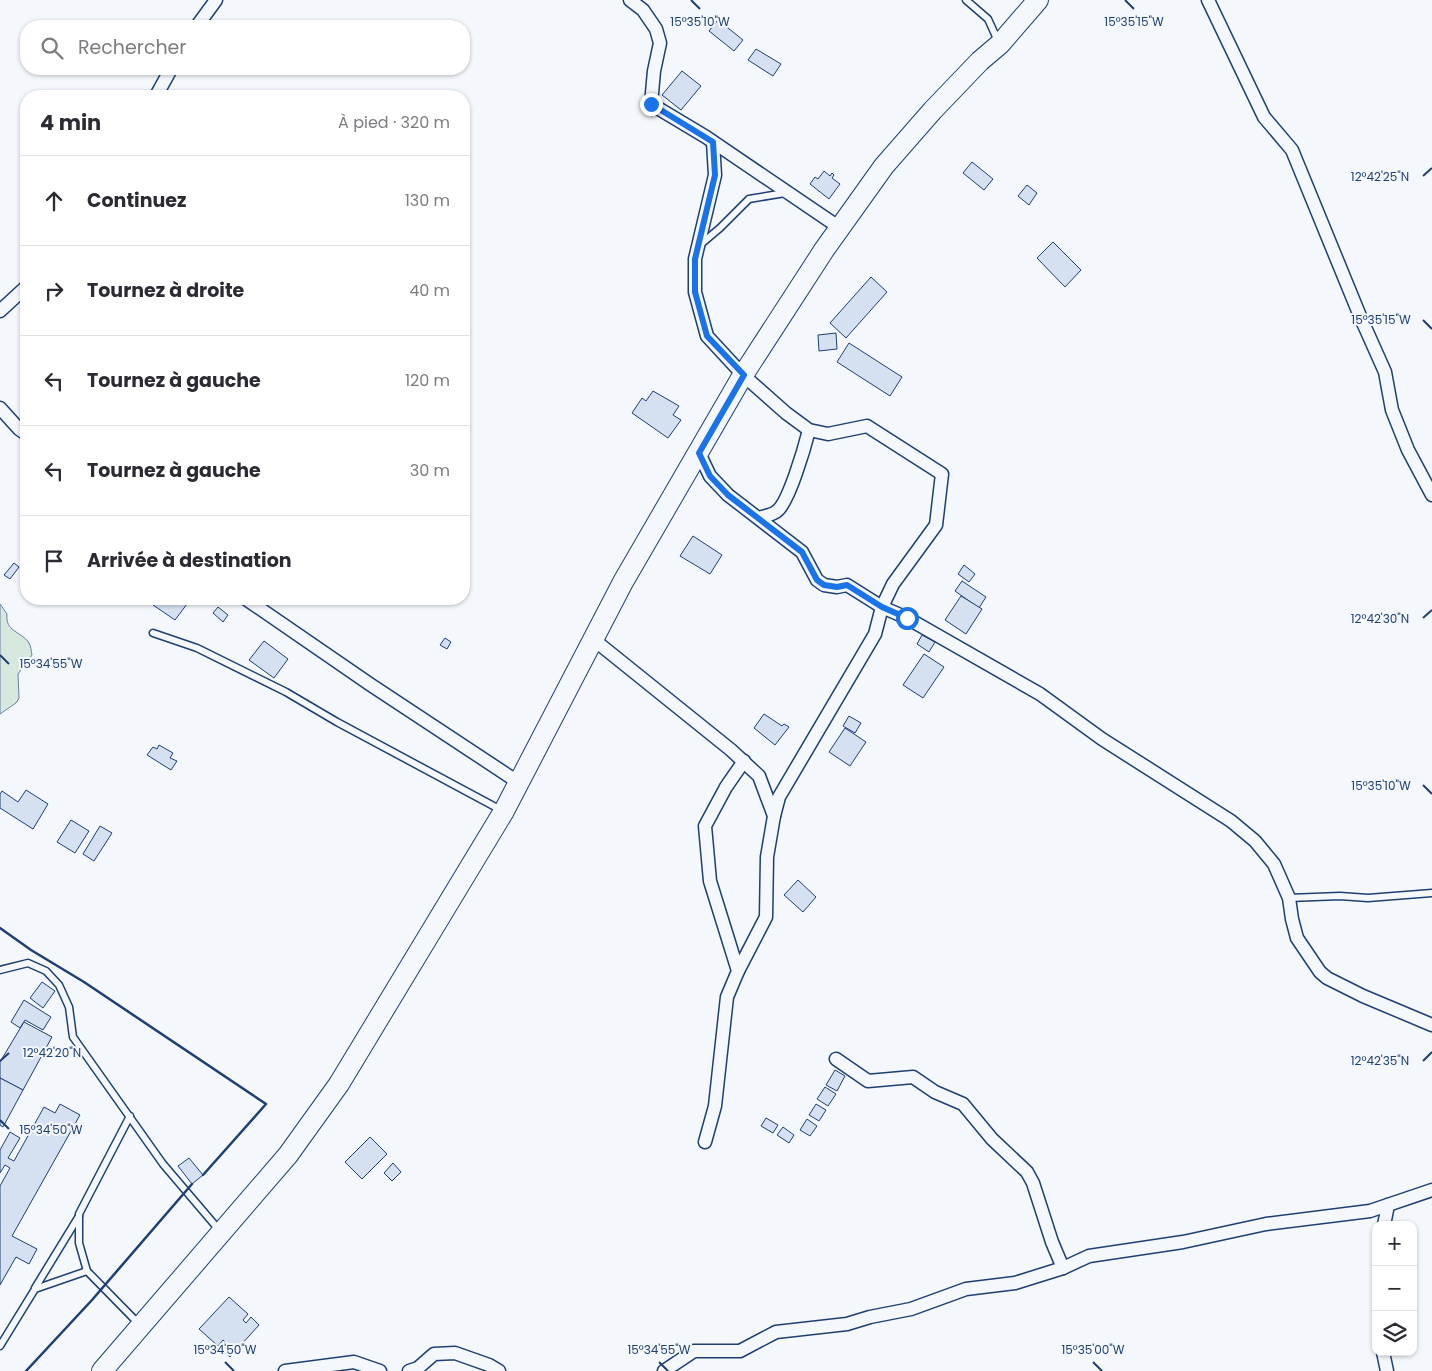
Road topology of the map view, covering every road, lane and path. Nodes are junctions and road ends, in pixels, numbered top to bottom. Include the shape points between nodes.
1 (216, 0) edge
2 (630, 0) edge
3 (966, 0) edge
4 (1038, 0) edge
5 (1208, 0) edge
6 (201, 20) edge
7 (1000, 44) junction
8 (168, 75) edge
9 (159, 90) edge
10 (713, 142) junction
11 (789, 194) junction
12 (806, 194) dead end
13 (840, 228) junction
14 (698, 246) junction
15 (20, 293) edge
16 (0, 311) edge
17 (744, 375) junction
18 (0, 408) edge
19 (20, 430) edge
20 (809, 430) junction
21 (699, 453) junction
22 (1432, 495) edge
23 (759, 518) junction
24 (255, 605) edge
25 (882, 607) junction
26 (153, 633) dead end
27 (593, 639) junction
28 (744, 761) junction
29 (518, 782) junction
30 (504, 811) junction
31 (774, 816) junction
32 (1432, 894) edge
33 (1289, 898) junction
34 (0, 970) edge
35 (738, 971) junction
36 (1432, 1025) edge
37 (836, 1059) dead end
38 (130, 1116) junction
39 (705, 1142) dead end
40 (1432, 1190) edge
41 (1388, 1205) junction
42 (79, 1214) junction
43 (1385, 1221) edge
44 (221, 1232) junction
45 (1064, 1268) junction
46 (87, 1271) junction
47 (35, 1289) junction
48 (141, 1326) junction
49 (0, 1346) edge
50 (1384, 1356) edge
51 (102, 1371) edge
52 (285, 1371) edge
53 (380, 1371) edge
54 (409, 1371) edge
55 (499, 1371) edge
56 (664, 1371) edge
57 (1387, 1371) edge

1 - 6 street
2 - 10 street via 648,16 660,43 651,104
3 - 7 lane via 988,19
4 - 7 main road
5 - 22 street via 1264,117 1292,150 1385,372 1392,410 1408,450
7 - 13 main road via 932,110 884,166
8 - 9 street
10 - 11 street
10 - 14 street via 715,175
11 - 12 lane
11 - 13 street
11 - 14 lane via 749,199
13 - 17 main road
14 - 17 street via 695,292 707,336
15 - 16 street
17 - 20 street
17 - 21 main road
18 - 19 street
20 - 23 street via 784,502 777,511
20 - 25 street via 828,434 867,426 942,474 936,525 893,584
21 - 23 street via 710,476 728,495
21 - 27 main road
23 - 25 street via 802,552 817,580 824,585 847,585
24 - 29 street
25 - 31 street via 875,634 779,797
25 - 33 street via 1040,694 1102,739 1231,821 1255,841 1274,864
26 - 30 lane via 197,648 286,692
27 - 28 street
27 - 29 main road
28 - 31 street via 759,776
28 - 35 street via 706,826 710,881
29 - 30 main road
30 - 44 main road via 339,1084 288,1155
31 - 35 street via 767,857 766,917
32 - 33 lane
33 - 36 street via 1297,938 1320,972 1363,996
34 - 38 lane via 28,963 46,971 59,985 70,1007 73,1037
35 - 39 street via 727,997 715,1106
37 - 45 street via 868,1082 913,1077 935,1092 963,1104 992,1139 1027,1172
38 - 42 lane
38 - 44 lane via 163,1164
40 - 41 street
41 - 43 street
41 - 45 street via 1088,1256
42 - 46 lane via 79,1243
42 - 47 lane
44 - 48 main road
45 - 56 street via 1015,1283 966,1289 911,1309 847,1324 776,1332 740,1351 694,1351
46 - 47 lane
46 - 48 lane
47 - 49 lane
48 - 51 main road
50 - 57 street
52 - 53 street via 354,1362
54 - 55 street via 418,1368 434,1354 455,1352

